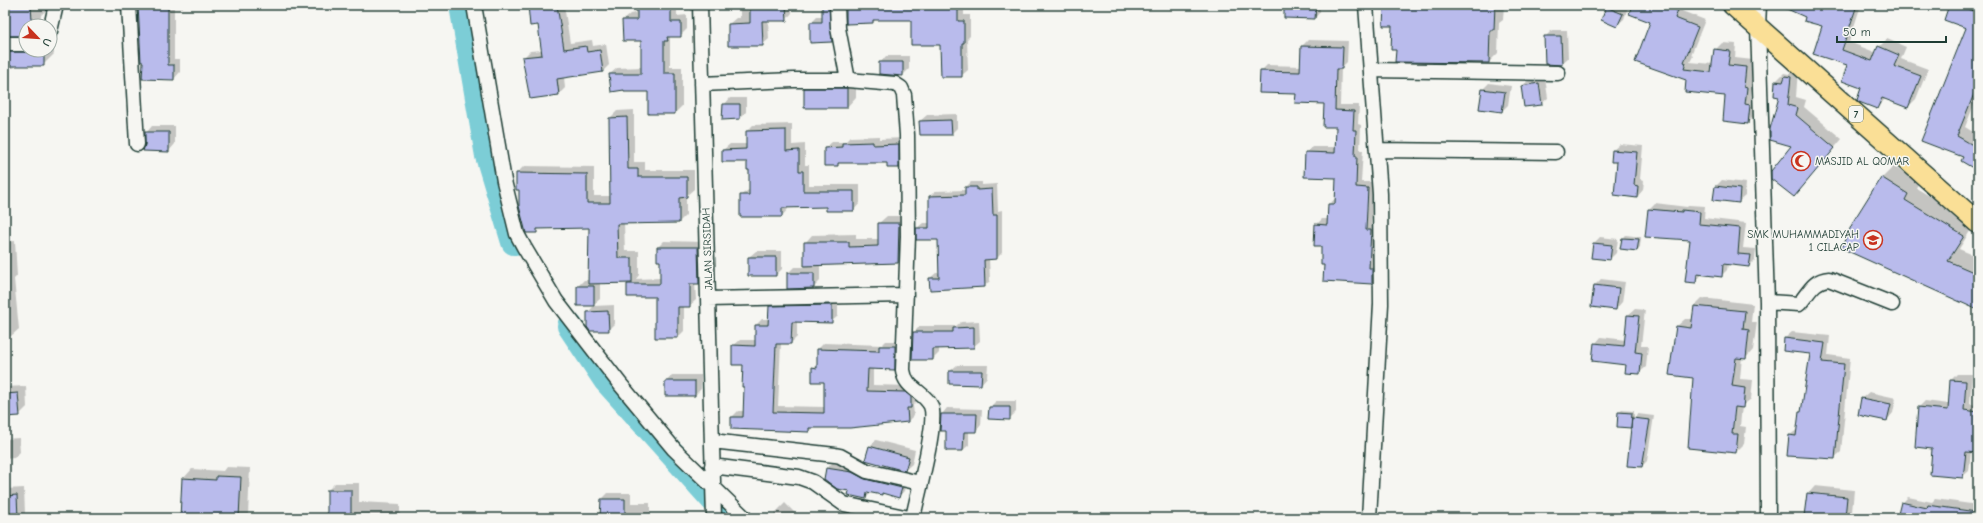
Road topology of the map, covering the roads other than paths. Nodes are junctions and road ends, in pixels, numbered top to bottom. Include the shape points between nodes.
1 (56, 5) edge
2 (129, 5) edge
3 (474, 5) edge
4 (700, 5) edge
5 (837, 5) edge
6 (1366, 5) edge
7 (1733, 5) edge
8 (1759, 5) edge
9 (53, 18) edge
10 (1758, 26) junction
11 (5, 44) edge
12 (18, 44) edge
13 (1371, 70) junction
14 (1558, 73) dead end
15 (848, 80) junction
16 (702, 84) junction
17 (137, 144) dead end
18 (1377, 150) junction
19 (1556, 152) dead end
20 (1978, 223) edge
21 (906, 294) junction
22 (708, 299) junction
23 (1767, 302) junction
24 (1892, 304) dead end
25 (712, 441) junction
26 (712, 466) junction
27 (920, 484) junction
28 (713, 491) junction
29 (714, 518) edge
30 (745, 518) edge
31 (909, 518) edge
32 (913, 518) edge
33 (1369, 518) edge
34 (1768, 518) edge

1 - 9 street
2 - 17 street
3 - 28 street via 504,181 518,234 556,301 620,384
4 - 16 street, JALAN SIRSIDAH
5 - 15 street via 838,28
6 - 13 street
7 - 10 highway, 7
8 - 10 street
10 - 20 highway, 7
10 - 23 street
11 - 12 street
13 - 14 street
13 - 18 street
15 - 16 street
15 - 21 street via 895,84 901,88 904,95 907,135
16 - 22 street, JALAN SIRSIDAH
18 - 19 street
18 - 33 street via 1381,304
21 - 22 street
21 - 27 street via 904,374 908,384 929,402 933,414
22 - 25 street, JALAN SIRSIDAH
23 - 24 street via 1799,304 1821,279 1829,279
23 - 34 street
25 - 26 street, JALAN SIRSIDAH
25 - 27 street via 840,456 867,471
26 - 28 street, JALAN SIRSIDAH
26 - 31 street via 799,477 813,482 844,504
27 - 32 street
28 - 29 street, JALAN SIRSIDAH
28 - 30 street

